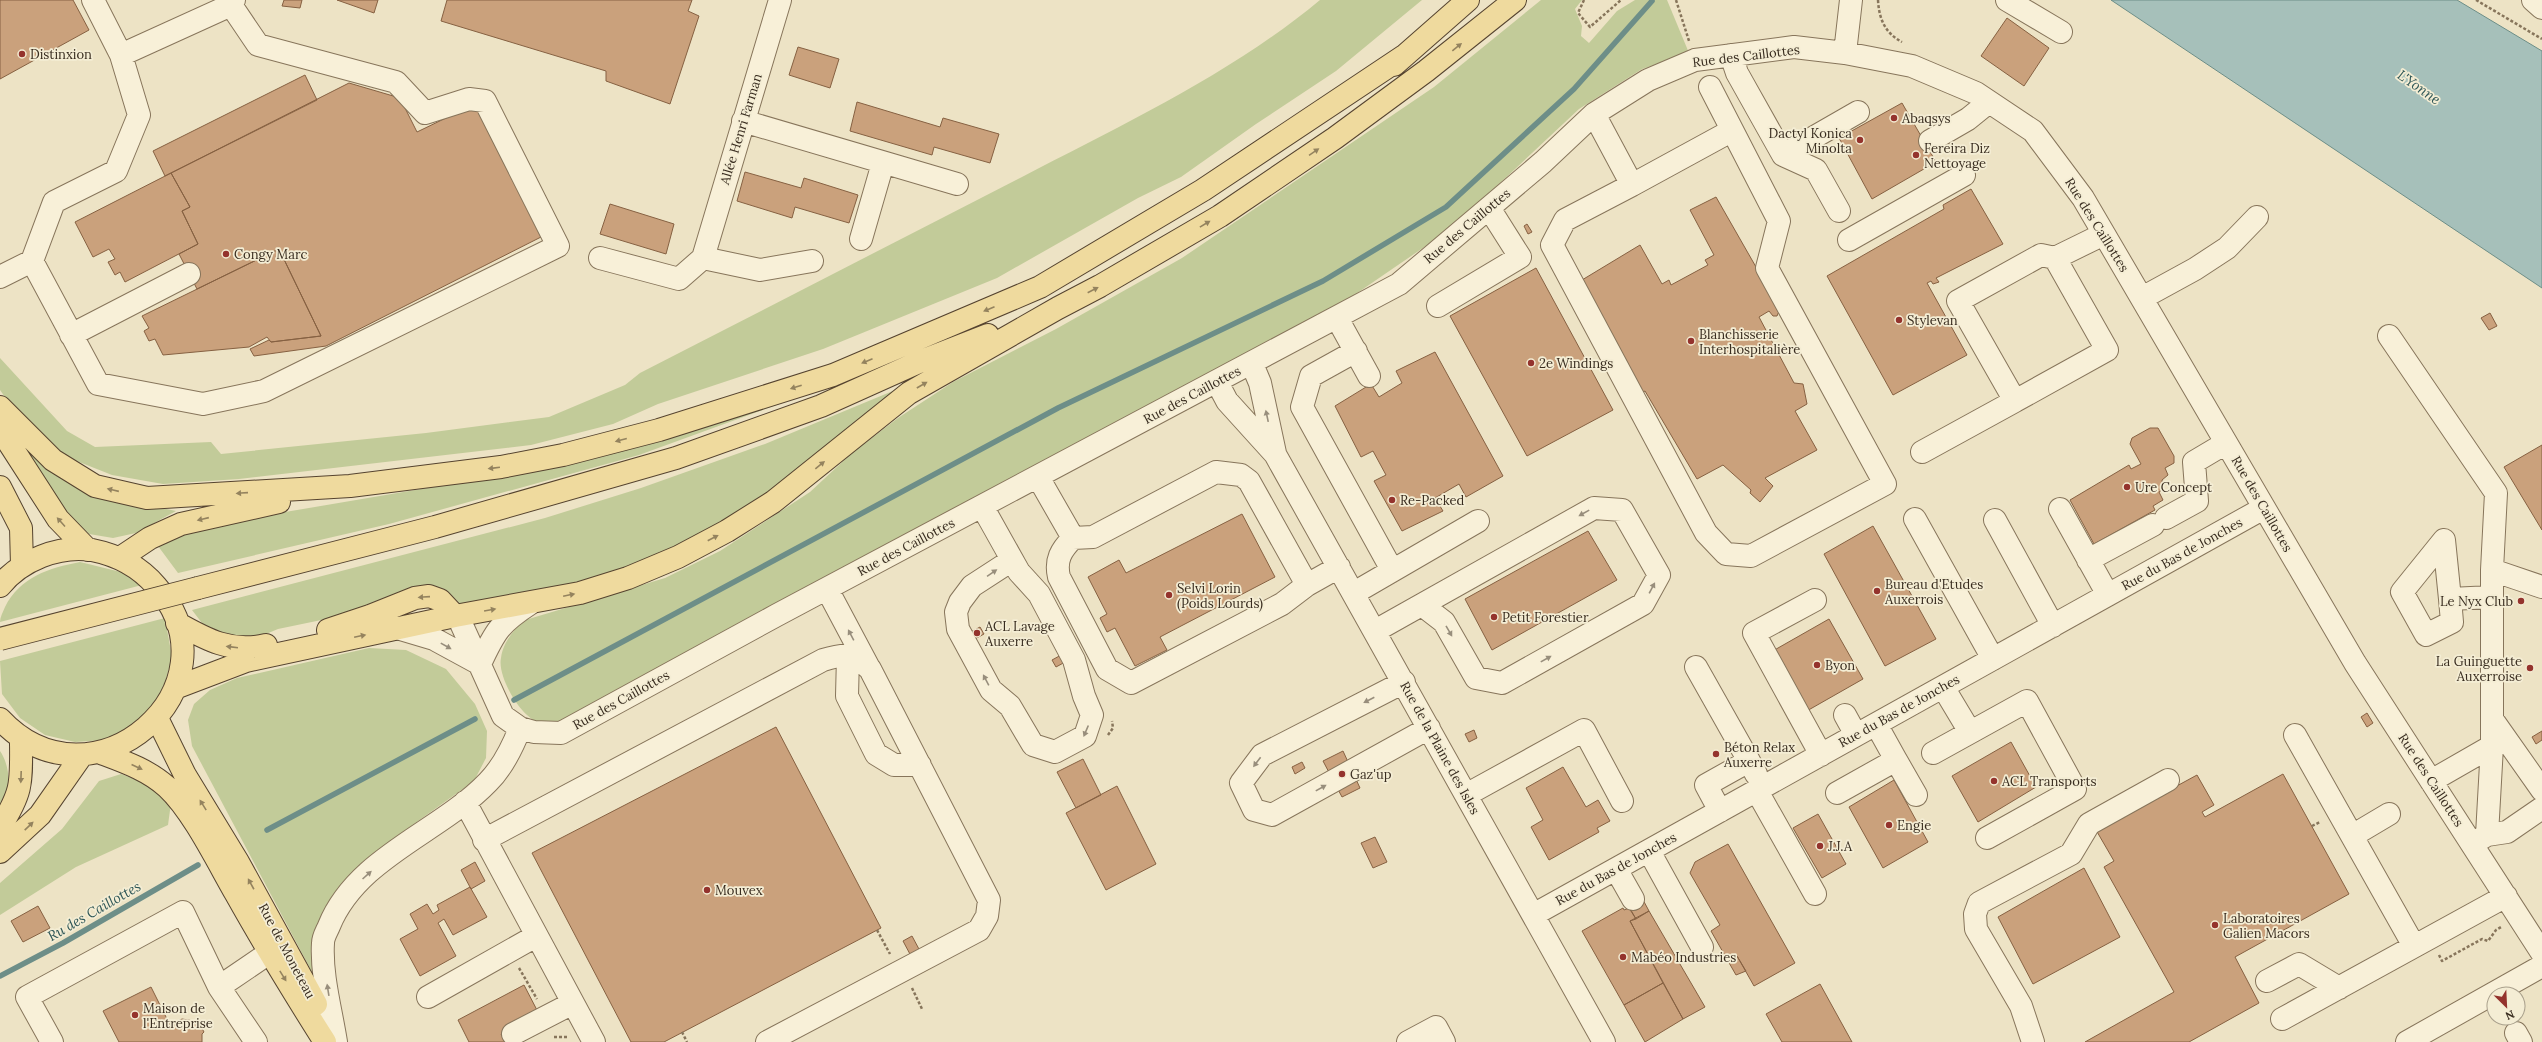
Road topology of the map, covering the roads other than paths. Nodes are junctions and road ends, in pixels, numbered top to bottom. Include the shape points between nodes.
1 (93, 0) edge
2 (780, 0) edge
3 (1468, 0) edge
4 (1514, 0) edge
5 (1851, 0) edge
6 (2007, 0) edge
7 (2533, 0) edge
8 (233, 2) edge
9 (2542, 8) edge
10 (2061, 32) dead end
11 (1845, 53) junction
12 (121, 55) junction
13 (1731, 55) junction
14 (1404, 56) junction
15 (1710, 87) dead end
16 (1989, 102) junction
17 (1858, 112) dead end
18 (1594, 114) junction
19 (744, 121) junction
20 (1731, 131) junction
21 (1930, 141) dead end
22 (1783, 155) junction
23 (883, 162) junction
24 (1964, 175) dead end
25 (957, 184) dead end
26 (1632, 185) junction
27 (1489, 208) junction
28 (1839, 211) dead end
29 (2257, 217) dead end
30 (2104, 234) junction
31 (861, 239) dead end
32 (1849, 240) dead end
33 (600, 258) dead end
34 (703, 258) junction
35 (2055, 258) junction
36 (812, 261) dead end
37 (32, 262) junction
38 (189, 274) dead end
39 (0, 277) edge
40 (2142, 298) junction
41 (1438, 306) dead end
42 (1058, 308) junction
43 (1337, 318) junction
44 (71, 335) junction
45 (2389, 336) dead end
46 (1356, 351) junction
47 (919, 362) junction
48 (1252, 364) junction
49 (1369, 376) dead end
50 (1216, 382) junction
51 (2015, 401) junction
52 (0, 407) edge
53 (0, 428) edge
54 (2226, 443) junction
55 (1922, 452) dead end
56 (1275, 454) junction
57 (1038, 477) junction
58 (350, 486) junction
59 (0, 487) edge
60 (982, 506) junction
61 (2264, 508) junction
62 (2060, 509) dead end
63 (1915, 519) dead end
64 (1995, 520) dead end
65 (1478, 521) dead end
66 (1073, 538) junction
67 (88, 550) junction
68 (120, 558) junction
69 (2088, 560) junction
70 (22, 566) junction
71 (1016, 566) junction
72 (1339, 567) junction
73 (1392, 570) junction
74 (2492, 570) junction
75 (1307, 585) junction
76 (0, 586) edge
77 (2542, 587) edge
78 (827, 588) junction
79 (1354, 592) junction
80 (2108, 595) junction
81 (2492, 597) junction
82 (2450, 599) dead end
83 (1815, 600) dead end
84 (531, 603) junction
85 (1422, 605) junction
86 (455, 616) junction
87 (177, 623) junction
88 (2053, 626) junction
89 (397, 628) junction
90 (1375, 631) junction
91 (0, 639) edge
92 (848, 656) junction
93 (1993, 659) junction
94 (480, 664) junction
95 (1696, 667) dead end
96 (870, 669) junction
97 (1404, 682) junction
98 (1943, 687) junction
99 (175, 688) junction
100 (1845, 714) dead end
101 (157, 718) junction
102 (0, 719) edge
103 (2492, 719) junction
104 (1876, 724) junction
105 (520, 728) junction
106 (1429, 728) junction
107 (1970, 732) junction
108 (1856, 735) junction
109 (2295, 735) dead end
110 (21, 738) junction
111 (2492, 746) junction
112 (1933, 753) dead end
113 (92, 754) junction
114 (1821, 755) junction
115 (1896, 760) junction
116 (1749, 762) junction
117 (920, 765) junction
118 (2168, 780) dead end
119 (2431, 781) junction
120 (1760, 789) junction
121 (2542, 790) edge
122 (1837, 793) dead end
123 (1466, 795) junction
124 (1916, 795) dead end
125 (1622, 801) dead end
126 (465, 802) junction
127 (2542, 808) edge
128 (1720, 811) junction
129 (2389, 814) dead end
130 (0, 827) edge
131 (2352, 836) junction
132 (1988, 838) dead end
133 (484, 840) junction
134 (2480, 840) junction
135 (216, 842) junction
136 (1648, 851) junction
137 (0, 852) edge
138 (230, 866) junction
139 (1616, 869) junction
140 (1815, 894) dead end
141 (2506, 896) junction
142 (1633, 899) dead end
143 (1533, 915) junction
144 (536, 936) junction
145 (2414, 946) junction
146 (1702, 947) dead end
147 (269, 953) junction
148 (2542, 953) edge
149 (2542, 966) edge
150 (2267, 981) dead end
151 (219, 987) junction
152 (2339, 988) junction
153 (428, 997) dead end
154 (573, 1004) junction
155 (2282, 1019) dead end
156 (513, 1034) dead end
157 (52, 1042) edge
158 (256, 1042) edge
159 (325, 1042) edge
160 (336, 1042) edge
161 (594, 1042) edge
162 (766, 1042) edge
163 (1408, 1042) edge
164 (1444, 1042) edge
165 (1604, 1042) edge
166 (2032, 1042) edge
167 (2407, 1042) edge

1 - 12 street
2 - 19 street, Allée Henri Farman
3 - 14 main road
42 -> 4 main road via 1220,216 1329,142 1426,71
5 - 11 street
6 - 10 street
7 - 9 street
8 - 12 street
8 - 44 street via 258,45 396,82 426,113 469,99 485,101 558,246 264,391 203,404 98,384
11 - 13 street, Rue des Caillottes via 1794,47
11 - 16 street, Rue des Caillottes via 1912,66 1976,93
12 - 37 street via 139,115 116,171 54,202
13 - 18 street, Rue des Caillottes via 1695,60 1648,80
13 - 22 street via 1737,73
14 - 47 main road via 1342,108 1210,200 1090,273
14 -> 58 main road via 1203,190 1040,287 833,375 658,430 563,455 500,467
15 - 20 street
16 - 21 street via 1968,119
16 - 30 street, Rue des Caillottes via 2033,131 2083,198
17 - 22 street
18 - 26 street
18 - 27 street, Rue des Caillottes
19 - 23 street
19 - 34 street, Allée Henri Farman
20 - 26 street
20 - 26 street via 1779,221 1767,268 1885,484 1750,556 1726,554 1706,532 1552,245 1565,220
22 - 28 street via 1816,170
23 - 25 street
23 - 31 street
24 - 32 street
27 - 41 street via 1520,257
27 - 43 street, Rue des Caillottes via 1399,284
29 - 40 street via 2227,248
30 - 35 street
30 - 40 street, Rue des Caillottes
33 - 34 street via 679,279
34 - 36 street via 760,270
35 - 51 street via 2107,350
35 - 51 street via 2041,255 1958,301
37 - 39 street
37 - 44 street
38 - 44 street
40 - 54 street, Rue des Caillottes
42 - 47 main road
84 -> 42 main road via 628,578 678,557 727,531 773,502 909,393
43 - 46 street
43 - 48 street, Rue des Caillottes
45 - 74 street via 2496,493
46 - 49 street
46 - 73 street via 1311,376 1302,407
47 - 91 main road, bridge via 821,406 676,458 458,521
48 - 50 street, Rue des Caillottes
56 -> 48 street, Rue de la Plaine des Isles via 1260,383
50 - 56 street, Rue de la Plaine des Isles via 1227,401
50 - 57 street, Rue des Caillottes
51 - 55 street
58 -> 52 main road via 147,498 95,486 54,460
67 -> 53 main road via 58,519
54 - 61 street, Rue des Caillottes
54 - 69 street via 2194,462 2197,501
56 - 72 street, Rue de la Plaine des Isles
57 - 60 street, Rue des Caillottes
57 - 66 street
58 -> 68 main road via 180,524 150,538
59 - 70 main road via 21,528
60 - 71 street
60 - 78 street, Rue des Caillottes
61 - 80 street, Rue du Bas de Jonches
61 - 119 street, Rue des Caillottes via 2355,663
62 - 69 street
63 - 93 street
64 - 88 street
65 - 73 street
66 - 75 street via 1093,537 1216,472 1228,472 1241,475 1249,482
66 - 75 street via 1064,546 1056,564 1059,577 1107,670 1131,683 1282,604
67 - 68 main road
67 - 70 main road via 65,550 42,556
68 - 87 main road via 145,574 165,596
69 - 80 street
70 - 76 main road
71 -> 71 street via 1039,594 1074,660 1092,715 1085,736 1055,752 1033,745 1010,706 991,690 958,629 956,612 972,586
72 - 75 street
72 - 79 street, Rue de la Plaine des Isles
73 - 79 street
74 - 77 street
74 - 81 street
96 -> 78 street
78 - 105 street, Rue des Caillottes via 561,733 534,732
79 - 90 street, Rue de la Plaine des Isles
80 - 88 street, Rue du Bas de Jonches
81 - 82 street
81 - 103 street
83 - 114 street via 1754,634
86 -> 84 main road
84 - 94 street via 500,625 493,634
85 -> 85 street via 1444,622 1476,678 1502,683 1643,604 1659,575 1622,510 1594,508
85 - 90 street
86 -> 87 main road via 440,600 429,596 415,598 336,628 257,647 232,648 213,643
86 - 89 main road
86 - 94 street, Rue des Caillottes
87 - 99 main road via 181,659
88 - 93 street, Rue du Bas de Jonches
89 -> 94 street via 434,639
99 -> 89 main road via 246,661
90 - 97 street, Rue de la Plaine des Isles
92 - 96 street via 857,658
92 - 117 street via 847,696 876,754 894,766
92 - 133 street via 842,654 823,660
93 - 98 street, Rue du Bas de Jonches
94 - 105 street, Rue des Caillottes via 502,716
95 - 116 street
96 - 117 street
97 - 106 street, Rue de la Plaine des Isles
97 -> 106 street via 1262,755 1241,783 1254,810 1272,815
98 - 104 street, Rue du Bas de Jonches
98 - 107 street
99 - 101 main road
100 - 108 street
101 - 113 main road via 141,734 122,745
135 -> 101 main road
102 - 110 main road
103 - 111 street
103 - 121 street
104 - 108 street, Rue du Bas de Jonches
104 - 115 street
105 - 126 street via 515,743 488,782
106 - 123 street, Rue de la Plaine des Isles
107 - 112 street
107 - 132 street via 2026,701 2075,789
108 - 114 street, Rue du Bas de Jonches
109 - 131 street
110 - 113 main road via 40,748 61,754
110 -> 130 main road via 19,795
111 - 119 street
111 - 134 street
113 -> 135 main road via 139,767 168,788
137 -> 113 main road via 40,815
114 - 120 street, Rue du Bas de Jonches
115 - 122 street
115 - 124 street
116 - 120 street
116 - 128 street via 1706,785
117 - 162 street via 990,900 988,916 980,930
118 - 166 street via 2089,824 2071,854 1979,903 1974,914 1976,929 2021,1006
119 - 134 street, Rue des Caillottes
120 - 128 street, Rue du Bas de Jonches
120 - 140 street
123 - 125 street via 1584,730
123 - 143 street, Rue de la Plaine des Isles
126 - 133 street
160 -> 126 street via 324,965 323,941 333,917 349,893 369,873
127 - 134 street via 2507,832
128 - 136 street, Rue du Bas de Jonches
129 - 131 street
131 - 145 street
133 - 144 street
134 - 141 street, Rue des Caillottes
135 - 138 main road
136 - 139 street, Rue du Bas de Jonches
136 - 146 street
138 - 147 main road
160 -> 138 main road, Rue de Moneteau via 292,958
139 - 142 street
139 - 143 street, Rue du Bas de Jonches
141 - 145 street
141 - 148 street, Rue des Caillottes
143 - 165 street, Rue de la Plaine des Isles
144 - 153 street
144 - 154 street
145 - 152 street
147 - 151 street
147 -> 159 main road
149 - 167 street
150 - 152 street via 2299,964
151 - 157 street via 183,912 27,997
151 - 158 street
152 - 155 street
154 - 156 street
154 - 161 street
163 - 164 street via 1436,1027

